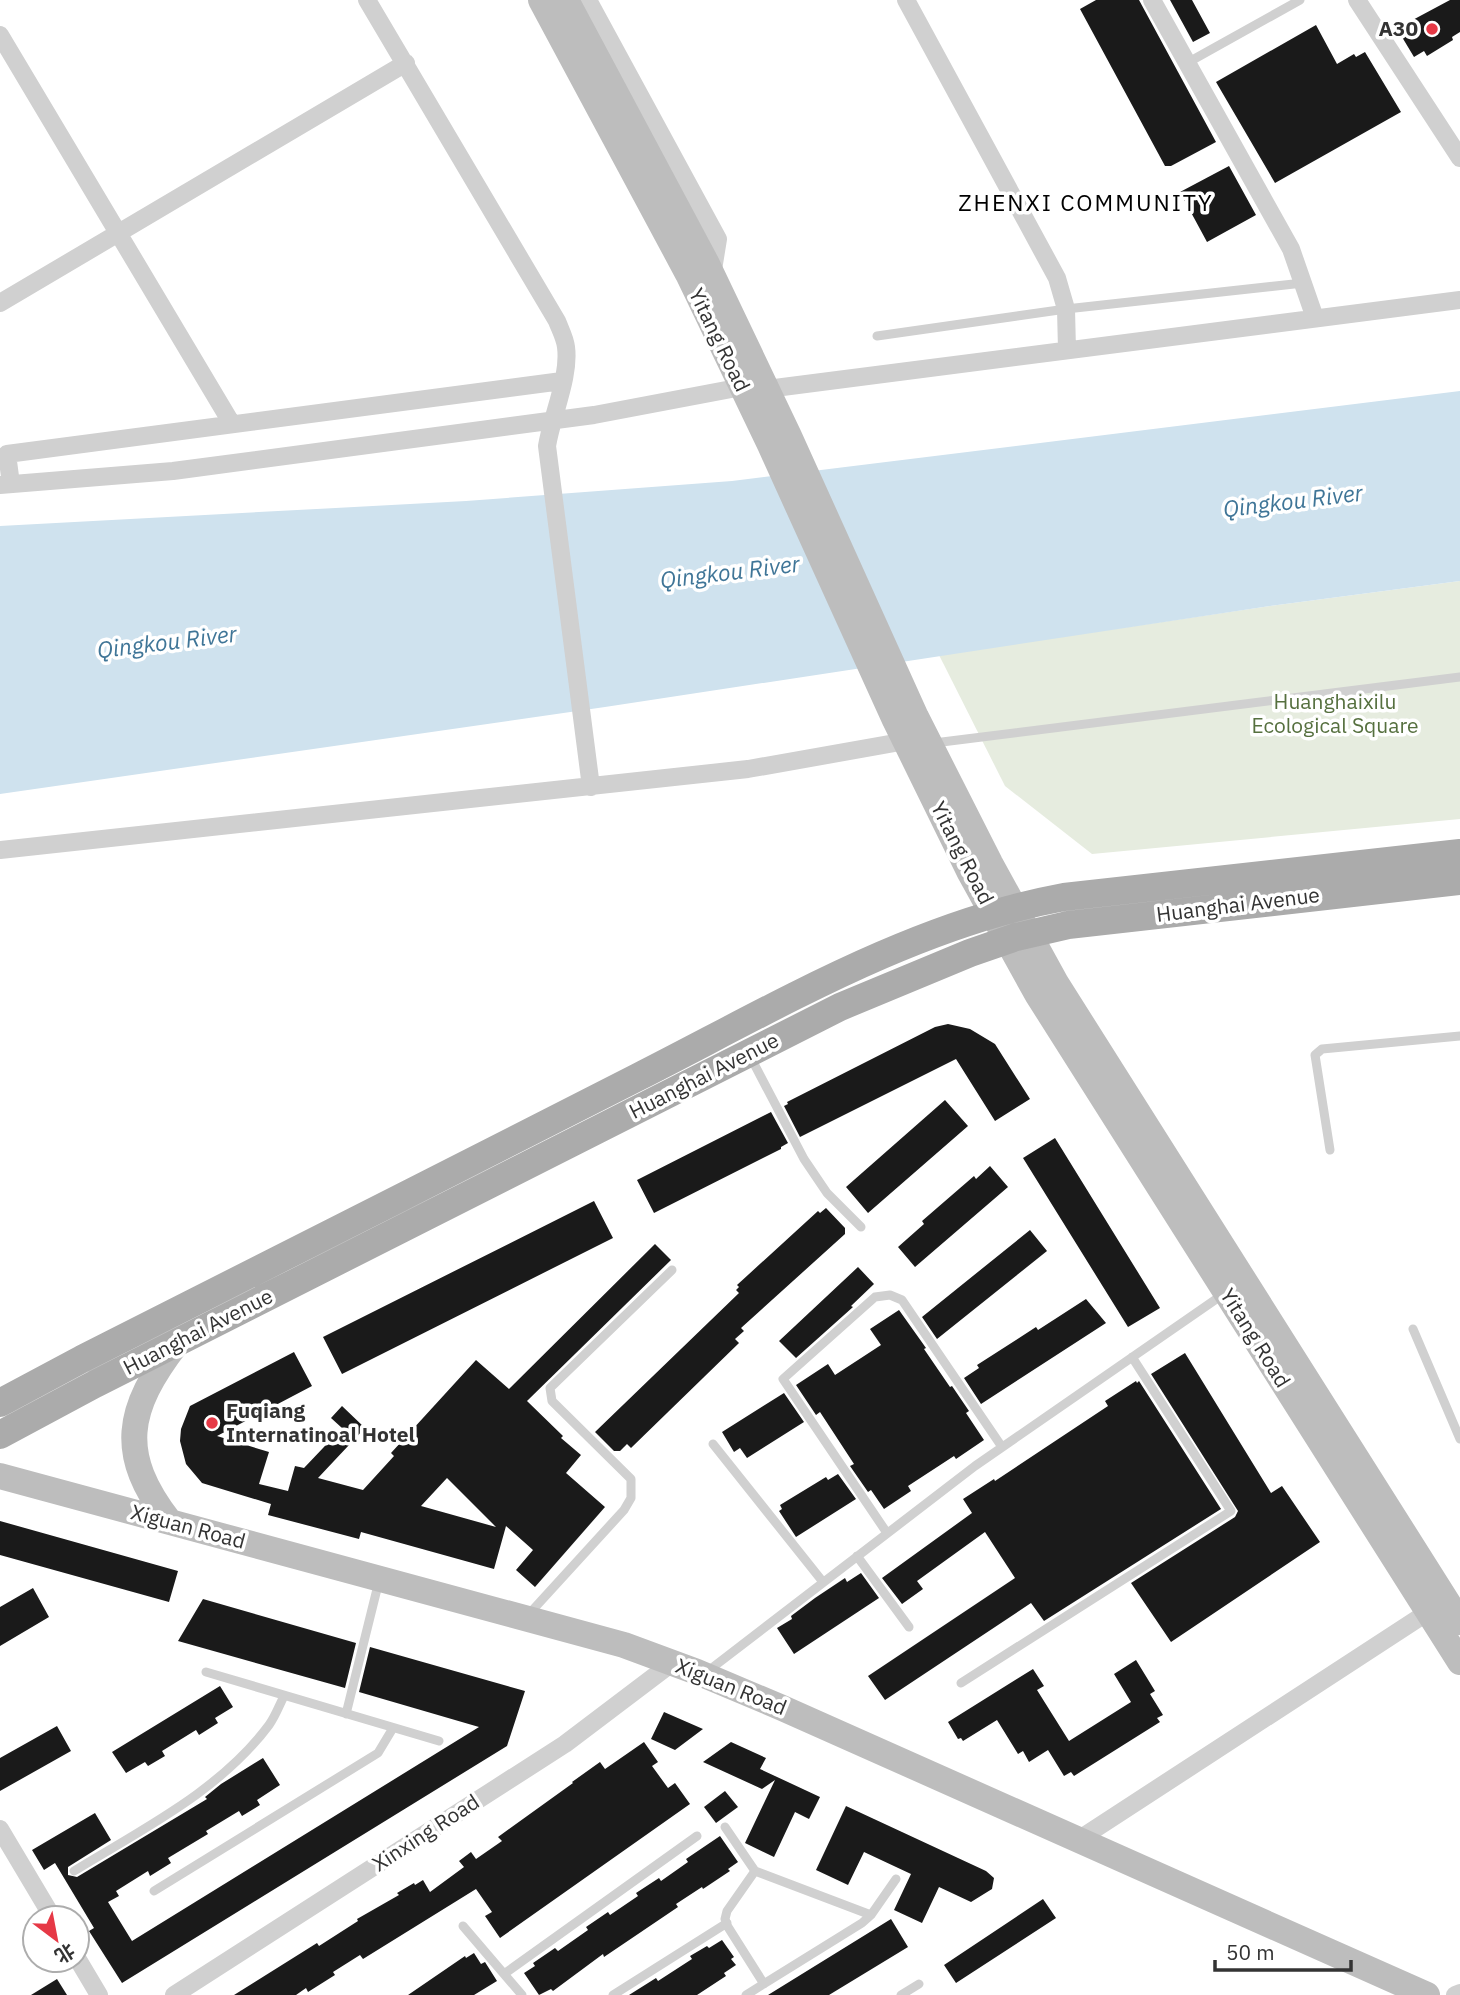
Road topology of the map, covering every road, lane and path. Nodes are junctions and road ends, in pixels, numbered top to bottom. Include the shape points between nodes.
1 (368, 0) edge
2 (541, 0) edge
3 (906, 0) edge
4 (1152, 0) edge
5 (1300, 0) edge
6 (1357, 0) edge
7 (586, 5) edge
8 (0, 34) edge
9 (406, 63) junction
10 (1187, 63) junction
11 (1460, 158) edge
12 (118, 233) junction
13 (1303, 283) junction
14 (1460, 300) edge
15 (0, 303) edge
16 (1066, 309) junction
17 (1315, 318) junction
18 (877, 336) dead end
19 (1067, 351) junction
20 (562, 381) junction
21 (760, 400) junction
22 (551, 421) junction
23 (232, 424) junction
24 (5, 484) edge
25 (1460, 677) edge
26 (911, 730) junction
27 (591, 787) junction
28 (0, 850) edge
29 (1460, 853) edge
30 (1460, 881) edge
31 (1004, 912) junction
32 (1018, 937) junction
33 (1460, 1036) edge
34 (748, 1053) junction
35 (1330, 1150) dead end
36 (861, 1227) dead end
37 (672, 1270) dead end
38 (1226, 1292) junction
39 (1413, 1329) dead end
40 (177, 1343) junction
41 (1132, 1357) junction
42 (0, 1403) edge
43 (0, 1435) edge
44 (1460, 1438) edge
45 (713, 1444) dead end
46 (1002, 1447) junction
47 (0, 1476) edge
48 (170, 1522) junction
49 (887, 1533) junction
50 (857, 1556) junction
51 (380, 1579) junction
52 (823, 1581) junction
53 (1450, 1611) edge
54 (525, 1618) junction
55 (909, 1627) dead end
56 (1460, 1662) edge
57 (672, 1663) junction
58 (206, 1672) dead end
59 (704, 1675) junction
60 (961, 1684) dead end
61 (284, 1696) junction
62 (346, 1714) junction
63 (393, 1728) junction
64 (439, 1741) dead end
65 (724, 1827) dead end
66 (0, 1829) edge
67 (697, 1836) dead end
68 (1078, 1840) junction
69 (74, 1871) dead end
70 (755, 1871) junction
71 (896, 1879) dead end
72 (154, 1891) dead end
73 (45, 1904) edge
74 (871, 1915) junction
75 (726, 1923) junction
76 (463, 1926) dead end
77 (87, 1974) edge
78 (504, 1974) junction
79 (764, 1984) junction
80 (919, 1984) dead end
81 (1460, 1993) edge
82 (99, 1995) edge
83 (174, 1995) edge
84 (522, 1995) edge
85 (612, 1995) edge
86 (747, 1995) edge
87 (901, 1995) edge
88 (1427, 1995) edge
89 (1455, 1995) edge

1 - 9 street
2 - 21 main road, Yitang Road
3 - 16 street via 1057,278
4 - 10 street
5 - 10 lane
6 - 11 street
7 - 21 main road, Yitang Road via 712,276
8 - 12 street
9 - 12 street
9 - 20 street via 557,321 565,343
10 - 13 street via 1291,248
12 - 15 street
12 - 23 street
13 - 16 lane
13 - 17 street
14 - 17 street
16 - 18 lane
16 - 19 street
17 - 19 street
19 - 21 street
20 - 22 street
20 - 23 street
21 - 22 street
21 - 26 main road, Yitang Road
22 - 24 street via 173,471
22 - 27 street via 547,446
23 - 24 street via 7,454
25 - 26 lane
26 - 27 street via 748,769
26 - 31 main road, Yitang Road
27 - 28 street
29 - 31 main road, Huanghai Avenue via 1064,897
30 - 32 main road, Huanghai Avenue via 1068,925
31 - 32 main road, Yitang Road
31 - 42 main road, Huanghai Avenue via 827,981
32 - 34 main road, Huanghai Avenue via 918,972
32 - 38 main road, Yitang Road via 1044,1005
32 - 53 main road, Yitang Road via 1056,983
33 - 35 lane via 1322,1049 1315,1055
34 - 36 lane via 804,1159 827,1193
34 - 40 main road, Huanghai Avenue
37 - 54 lane via 550,1388 552,1401 631,1479 631,1498
38 - 41 lane
38 - 53 main road, Yitang Road
39 - 44 lane
40 - 43 main road, Huanghai Avenue
40 - 48 main road via 155,1372 134,1429 142,1479
41 - 46 lane
41 - 60 lane via 1231,1511
45 - 52 lane
46 - 49 lane
46 - 49 lane via 902,1300 890,1295 875,1297 783,1379
47 - 48 main road, Xiguan Road
48 - 51 main road, Xiguan Road
49 - 50 lane
50 - 52 lane
50 - 55 lane
51 - 54 main road, Xiguan Road
51 - 62 lane
52 - 59 lane
53 - 56 main road, Yitang Road
53 - 68 street
54 - 57 main road, Xiguan Road
57 - 59 main road, Xiguan Road
57 - 83 street, Xinxing Road via 565,1744
58 - 61 lane
59 - 68 main road, Xiguan Road
61 - 62 lane
61 - 69 lane via 271,1723 229,1768 194,1796
62 - 63 lane
63 - 64 lane
63 - 72 lane via 378,1753
65 - 70 lane
66 - 73 street
67 - 78 lane
68 - 88 main road, Xiguan Road
70 - 74 lane
70 - 75 lane via 727,1911
71 - 74 lane
74 - 79 lane
75 - 79 lane
75 - 85 lane
76 - 78 lane
77 - 82 street
78 - 84 lane
79 - 86 lane
80 - 87 lane
81 - 89 street

